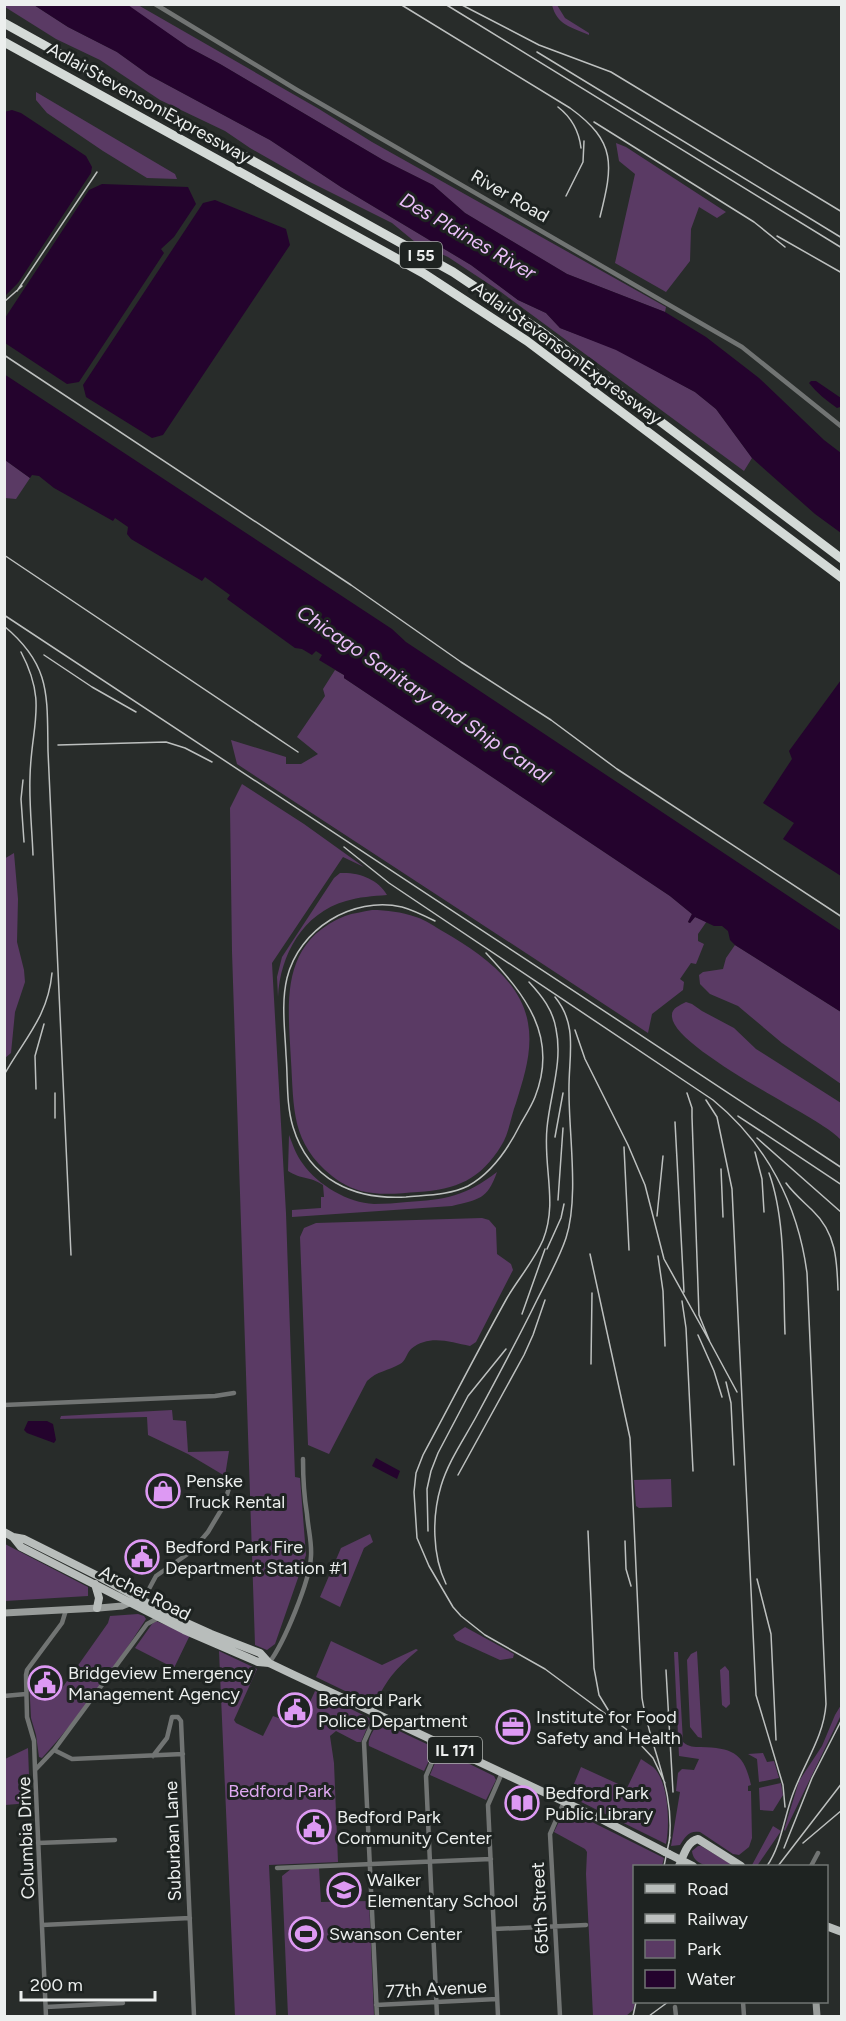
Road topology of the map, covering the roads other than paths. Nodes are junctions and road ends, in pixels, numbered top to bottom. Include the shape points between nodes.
1 (154, 4) edge
2 (4, 23) edge
3 (4, 42) edge
4 (842, 427) edge
5 (842, 559) edge
6 (842, 579) edge
7 (234, 1393) dead end
8 (4, 1405) edge
9 (303, 1459) dead end
10 (231, 1482) dead end
11 (4, 1532) edge
12 (13, 1537) junction
13 (95, 1584) junction
14 (143, 1600) junction
15 (131, 1602) junction
16 (96, 1608) junction
17 (66, 1610) junction
18 (148, 1611) junction
19 (4, 1612) edge
20 (158, 1618) junction
21 (147, 1624) junction
22 (269, 1663) junction
23 (26, 1694) junction
24 (4, 1696) edge
25 (377, 1713) junction
26 (440, 1743) junction
27 (54, 1750) junction
28 (183, 1754) junction
29 (153, 1756) junction
30 (35, 1770) junction
31 (502, 1773) junction
32 (564, 1802) junction
33 (115, 1840) dead end
34 (38, 1843) junction
35 (818, 1853) dead end
36 (491, 1859) junction
37 (431, 1861) junction
38 (680, 1863) edge
39 (370, 1864) junction
40 (739, 1865) edge
41 (812, 1865) edge
42 (277, 1868) dead end
43 (190, 1918) junction
44 (42, 1925) junction
45 (586, 1925) dead end
46 (555, 1926) junction
47 (494, 1929) junction
48 (497, 1999) junction
49 (437, 2002) junction
50 (123, 2003) dead end
51 (376, 2005) junction
52 (46, 2007) junction
53 (675, 2007) dead end
54 (46, 2016) edge
55 (194, 2016) edge
56 (377, 2016) edge
57 (437, 2016) edge
58 (498, 2016) edge
59 (560, 2016) edge
60 (676, 2016) edge

1 - 4 street, River Road via 742,347
2 - 5 highway, Adlai Stevenson Expressway / I 55 via 453,272 542,332
3 - 6 highway, Adlai Stevenson Expressway / I 55 via 392,256 482,310
7 - 8 street
9 - 22 street via 309,1570 278,1652
10 - 14 street via 223,1507 208,1532 192,1551 156,1576
11 - 12 main road, Archer Road / IL 171
12 - 13 main road, Archer Road / IL 171 via 21,1547
12 - 14 main road, Archer Road / IL 171
13 - 15 main road, Archer Road / IL 171
13 - 16 main road via 99,1598
14 - 15 street
14 - 22 main road, Archer Road / IL 171 via 260,1653
15 - 16 street
15 - 18 main road, Archer Road / IL 171
16 - 17 street
17 - 19 street
17 - 23 street via 62,1623 27,1670
18 - 20 main road, Archer Road / IL 171
18 - 21 street
20 - 21 street, Columbia Drive
20 - 22 main road, Archer Road / IL 171 via 219,1647
21 - 27 street, Columbia Drive
22 - 25 main road, Archer Road / IL 171
23 - 24 street
23 - 30 street
25 - 26 main road, Archer Road / IL 171
25 - 39 street via 364,1742
26 - 31 main road, Archer Road / IL 171
26 - 37 street via 426,1776
27 - 29 street via 72,1759
27 - 30 street, Columbia Drive
28 - 29 street
28 - 29 street, Suburban Lane via 181,1721 174,1716 167,1738
28 - 43 street, Suburban Lane
30 - 34 street, Columbia Drive
31 - 32 main road, Archer Road / IL 171
31 - 36 street via 488,1805
32 - 38 main road, Archer Road / IL 171
32 - 46 street, 65th Street via 550,1830
33 - 34 street
34 - 44 street, Columbia Drive
35 - 41 street
36 - 37 street
36 - 47 street
37 - 39 street
37 - 49 street
38 - 40 main road via 691,1842 698,1839
39 - 42 street
39 - 51 street
43 - 44 street
43 - 55 street, Suburban Lane
44 - 52 street, Columbia Drive
45 - 46 street
46 - 47 street
46 - 59 street, 65th Street
47 - 48 street
48 - 49 street, 77th Avenue
48 - 58 street
49 - 51 street, 77th Avenue
49 - 57 street
50 - 52 street
51 - 56 street
52 - 54 street, Columbia Drive
53 - 60 street

